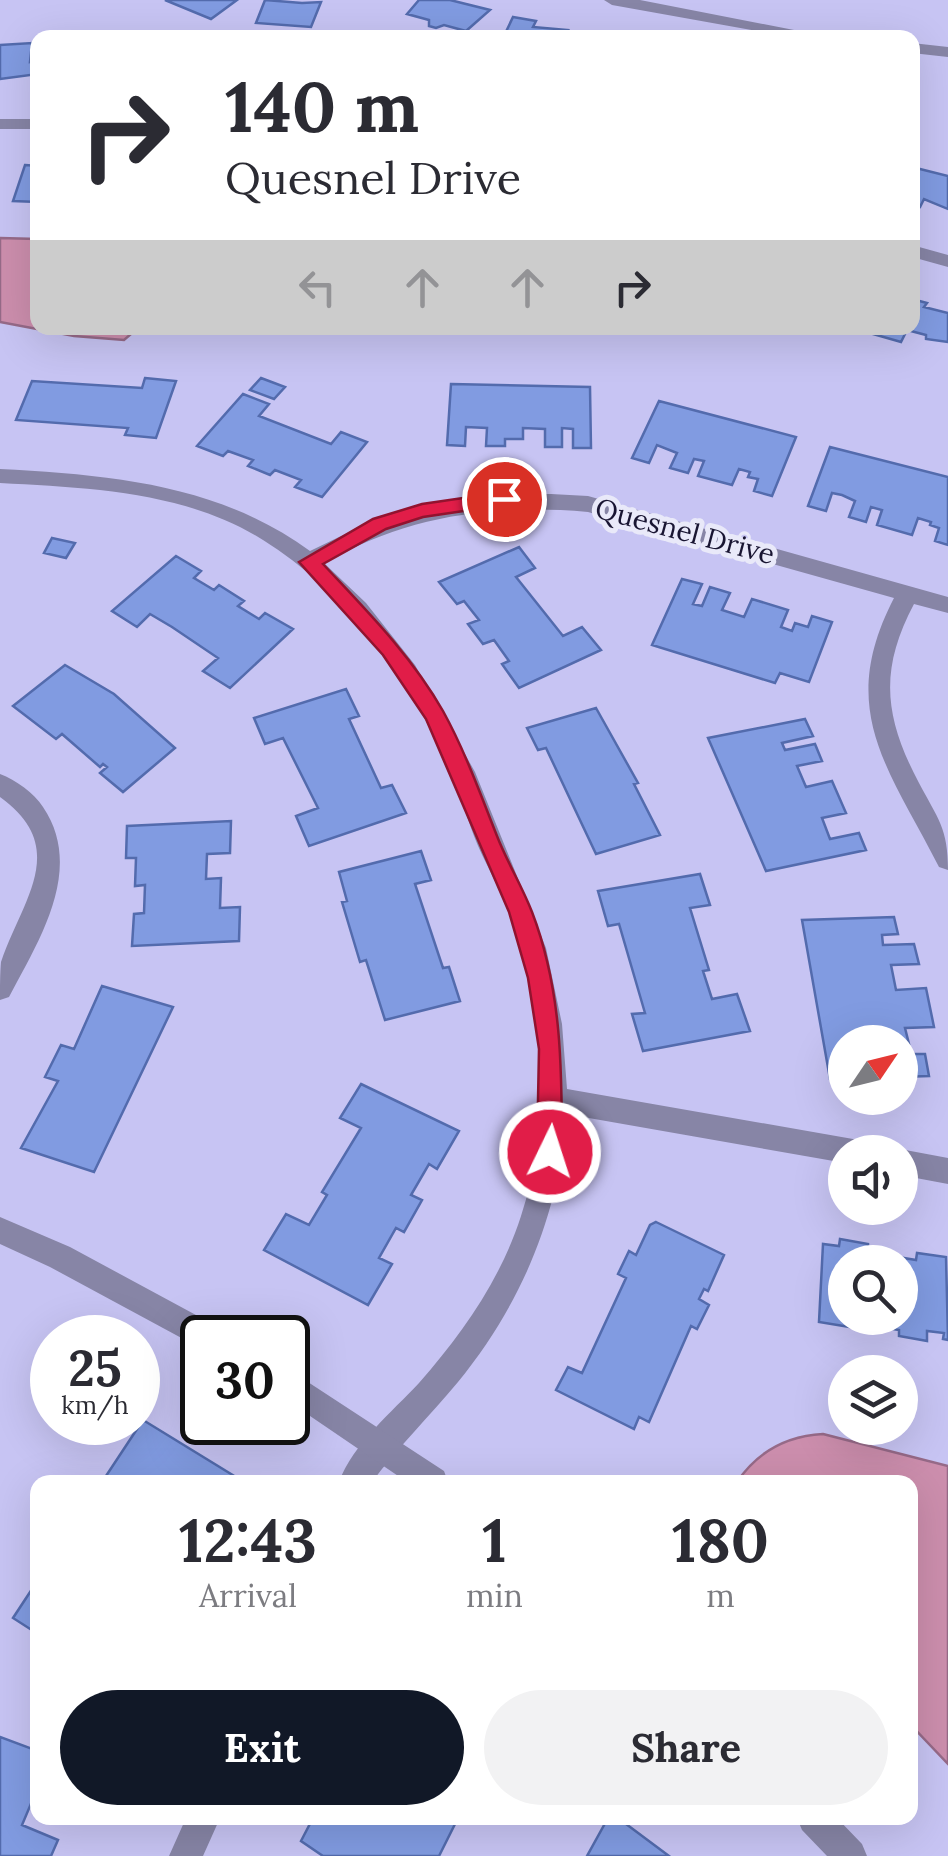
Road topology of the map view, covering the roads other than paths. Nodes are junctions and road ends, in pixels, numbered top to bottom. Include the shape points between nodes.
1 (612, 0) edge
2 (782, 30) edge
3 (920, 49) edge
4 (948, 52) edge
5 (0, 124) edge
6 (30, 124) edge
7 (920, 252) edge
8 (948, 261) edge
9 (0, 476) edge
10 (309, 562) junction
11 (908, 593) junction
12 (948, 604) edge
13 (0, 784) edge
14 (948, 860) edge
15 (0, 989) edge
16 (553, 1099) junction
17 (828, 1148) edge
18 (918, 1165) edge
19 (948, 1171) edge
20 (0, 1230) edge
21 (180, 1322) edge
22 (310, 1398) edge
23 (380, 1443) junction
24 (359, 1475) edge
25 (423, 1475) edge
26 (200, 1825) edge
27 (821, 1825) edge
28 (186, 1856) edge
29 (850, 1856) edge

1 - 2 street
3 - 4 street
5 - 6 street
7 - 8 street
9 - 10 street via 78,480 186,498 270,533
10 - 11 street, Quesnel Drive via 422,510 542,499 588,504
10 - 16 street via 390,649 464,774 521,912 540,978
11 - 12 street, Quesnel Drive
11 - 14 street via 878,654 876,689 895,763
13 - 15 street via 32,809 51,868 44,903
16 - 17 street
16 - 23 street via 536,1214 511,1276 476,1336
18 - 19 street
20 - 21 street
22 - 23 street
23 - 24 street
23 - 25 street
26 - 28 street
27 - 29 street

